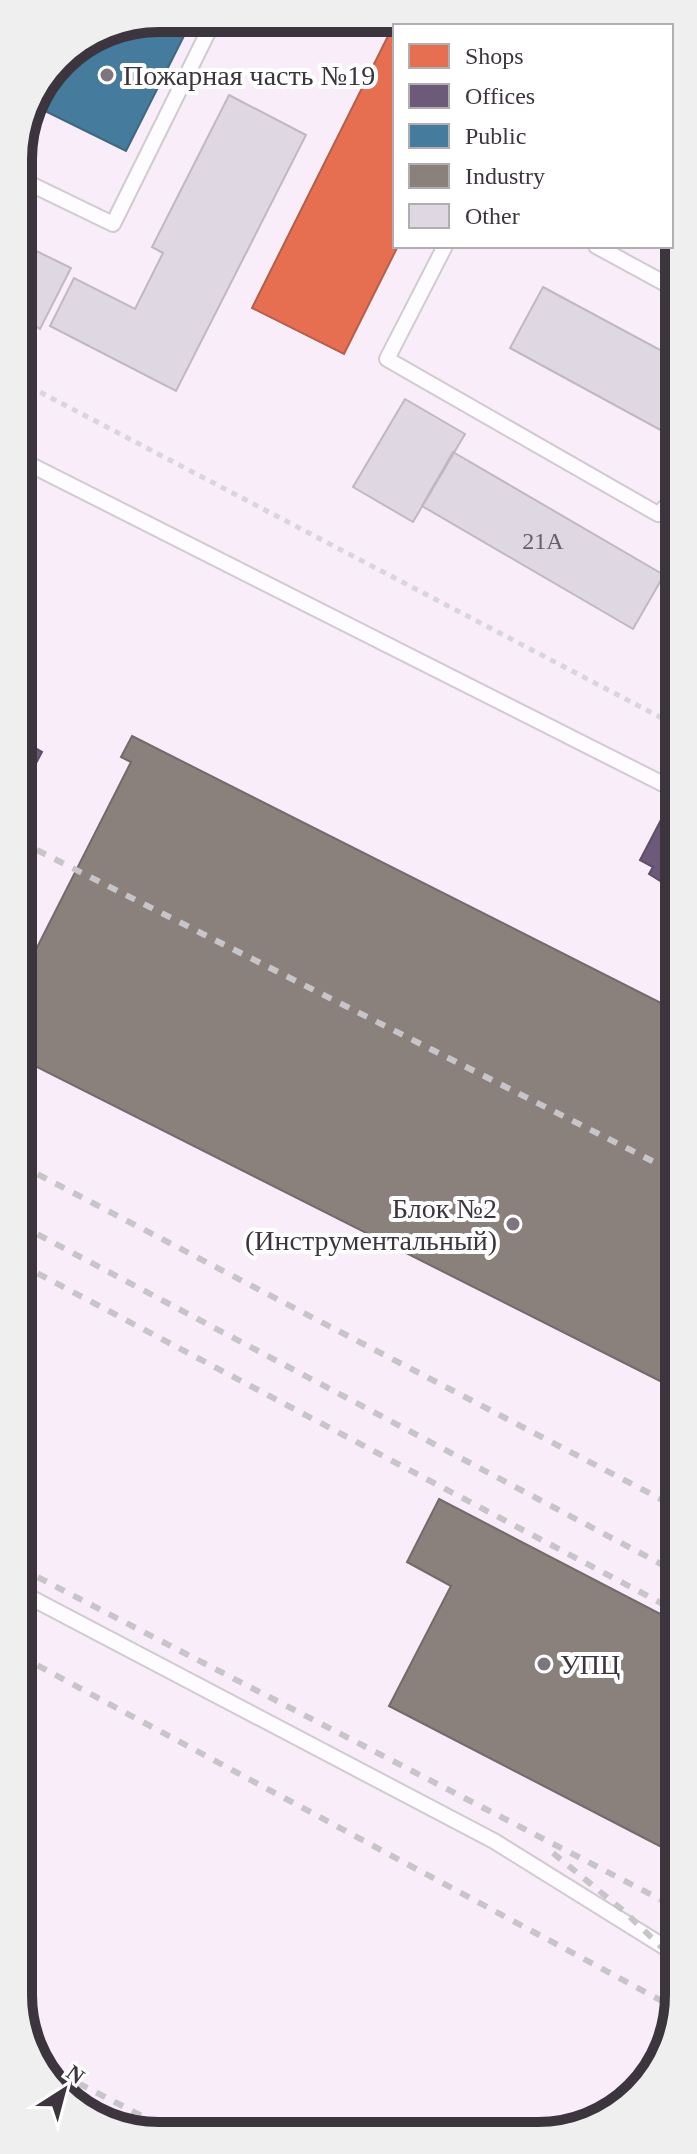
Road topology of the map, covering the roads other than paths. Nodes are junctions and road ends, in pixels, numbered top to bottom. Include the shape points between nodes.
1 (208, 32) edge
2 (32, 185) edge
3 (444, 248) edge
4 (600, 248) edge
5 (665, 283) edge
6 (32, 466) edge
7 (665, 507) edge
8 (665, 785) edge
9 (32, 1598) edge
10 (665, 1947) edge

1 - 2 lane via 113,224
3 - 7 lane via 387,359 658,514
4 - 5 lane
6 - 8 lane
9 - 10 lane via 494,1841

